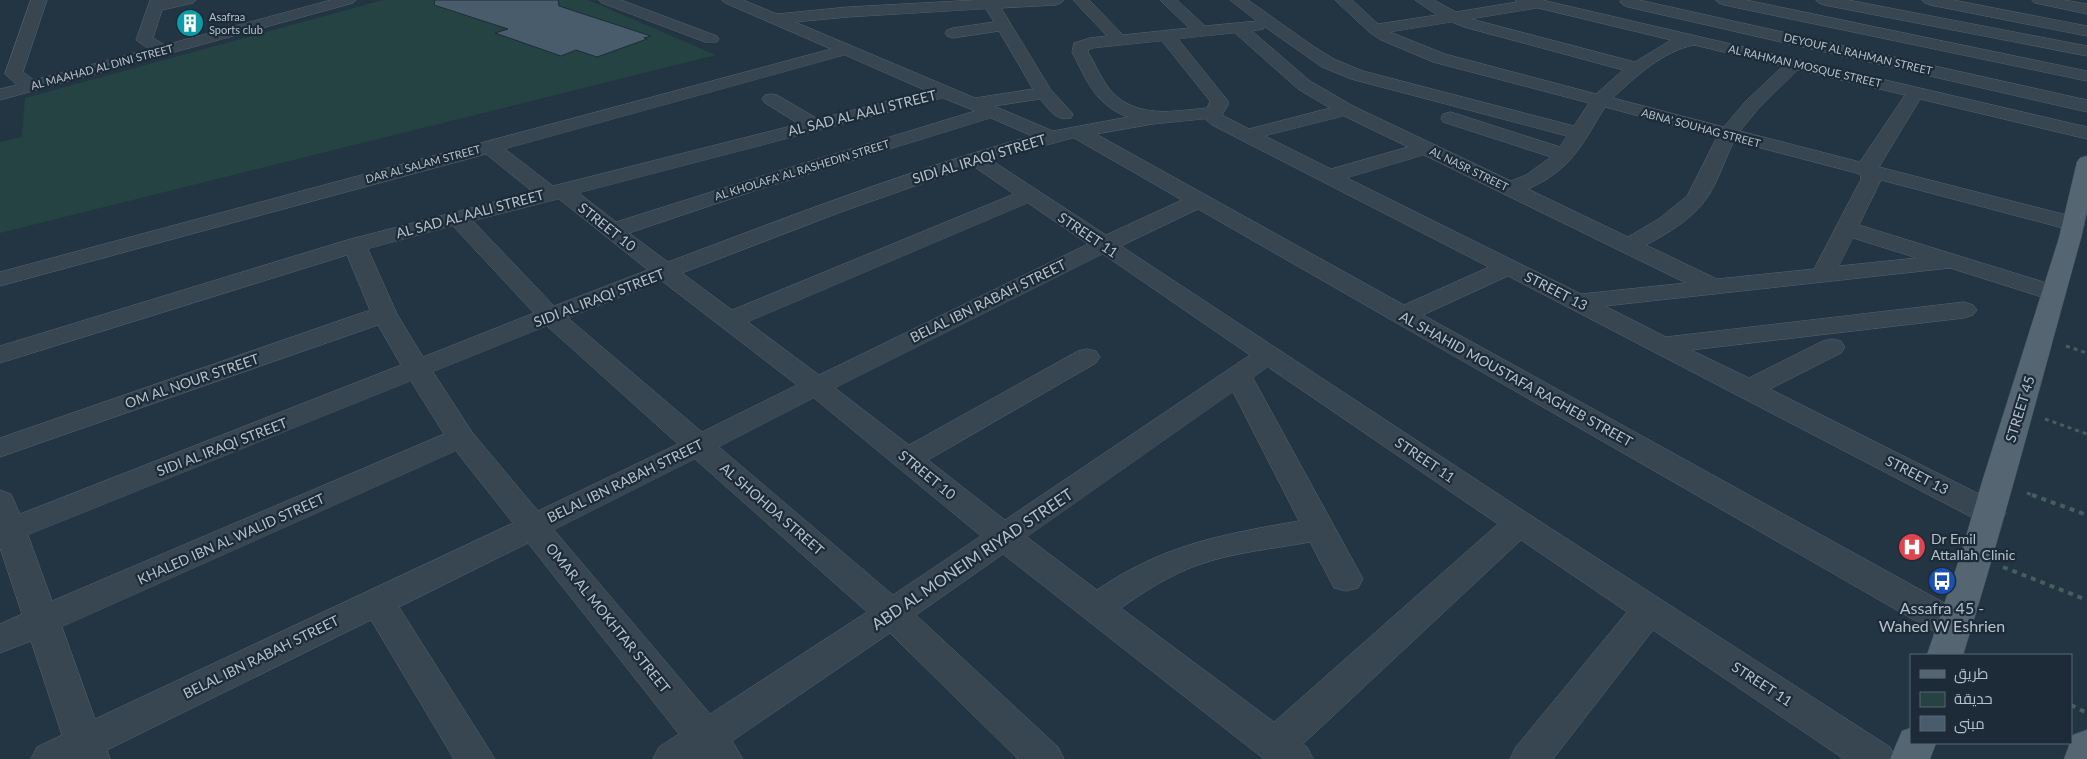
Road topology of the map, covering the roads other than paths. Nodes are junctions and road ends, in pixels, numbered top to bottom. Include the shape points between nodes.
1 (39, 0) edge
2 (188, 0) edge
3 (300, 0) edge
4 (348, 0) edge
5 (607, 0) edge
6 (730, 0) edge
7 (821, 0) edge
8 (1056, 0) edge
9 (1081, 0) edge
10 (1168, 0) edge
11 (1238, 0) edge
12 (1343, 0) edge
13 (1423, 0) edge
14 (1724, 0) edge
15 (1785, 0) edge
16 (1824, 0) edge
17 (2040, 0) edge
18 (1631, 1) edge
19 (1939, 1) edge
20 (1530, 2) edge
21 (157, 3) edge
22 (991, 4) junction
23 (1766, 9) junction
24 (2087, 9) edge
25 (848, 12) junction
26 (1590, 16) junction
27 (1909, 16) junction
28 (1452, 17) junction
29 (774, 19) junction
30 (1004, 25) junction
31 (1272, 25) junction
32 (1731, 25) junction
33 (1239, 28) junction
34 (1375, 29) junction
35 (2087, 31) edge
36 (1202, 32) junction
37 (1877, 32) junction
38 (953, 33) dead end
39 (1167, 36) junction
40 (711, 39) dead end
41 (144, 40) junction
42 (1119, 40) junction
43 (1691, 41) junction
44 (162, 50) junction
45 (846, 50) junction
46 (1840, 50) junction
47 (2087, 51) edge
48 (1991, 56) junction
49 (79, 57) dead end
50 (1801, 65) junction
51 (1636, 68) junction
52 (33, 69) dead end
53 (7, 76) edge
54 (2087, 76) edge
55 (1968, 79) junction
56 (30, 86) junction
57 (1489, 90) junction
58 (944, 92) junction
59 (1916, 92) junction
60 (1044, 93) junction
61 (0, 94) edge
62 (771, 99) dead end
63 (1949, 99) junction
64 (1600, 101) junction
65 (972, 104) junction
66 (2087, 106) edge
67 (1346, 110) junction
68 (992, 112) junction
69 (1212, 113) junction
70 (1153, 118) junction
71 (814, 126) junction
72 (1064, 128) junction
73 (1429, 133) junction
74 (1578, 133) junction
75 (2087, 133) edge
76 (1247, 134) junction
77 (1728, 135) junction
78 (489, 146) junction
79 (1565, 155) junction
80 (975, 158) junction
81 (2087, 162) edge
82 (1869, 172) junction
83 (1330, 176) junction
84 (1511, 189) junction
85 (555, 192) junction
86 (1029, 195) junction
87 (1199, 201) junction
88 (457, 217) junction
89 (2074, 224) junction
90 (1846, 228) junction
91 (612, 231) junction
92 (1102, 244) junction
93 (355, 245) junction
94 (1628, 246) junction
95 (1951, 261) junction
96 (1508, 267) junction
97 (665, 272) junction
98 (1823, 275) junction
99 (0, 279) edge
100 (1714, 287) junction
101 (2054, 293) junction
102 (1578, 302) junction
103 (1964, 310) dead end
104 (384, 314) junction
105 (1402, 315) junction
106 (550, 316) junction
107 (729, 321) junction
108 (1663, 346) junction
109 (1832, 347) dead end
110 (0, 355) edge
111 (1268, 355) junction
112 (1087, 357) dead end
113 (418, 370) junction
114 (1238, 375) junction
115 (815, 386) junction
116 (1749, 389) junction
117 (462, 438) junction
118 (698, 445) junction
119 (0, 448) edge
120 (907, 459) junction
121 (1990, 513) junction
122 (3, 522) edge
123 (1519, 523) junction
124 (533, 526) junction
125 (1320, 529) junction
126 (1004, 537) junction
127 (1346, 579) dead end
128 (377, 601) junction
129 (1096, 608) junction
130 (1650, 609) junction
131 (892, 614) junction
132 (41, 621) junction
133 (1955, 626) junction
134 (0, 639) edge
135 (1945, 654) edge
136 (1916, 744) edge
137 (2087, 747) edge
138 (714, 748) edge
139 (88, 750) edge
140 (1284, 752) edge
141 (51, 759) edge
142 (476, 759) edge
143 (674, 759) edge
144 (1044, 759) edge
145 (1530, 759) edge
146 (1876, 759) edge
147 (1910, 759) edge
148 (2084, 759) edge

1 - 53 street
2 - 21 street
3 - 41 street, AL MAAHAD AL DINI STREET
4 - 44 street, AL MAAHAD AL DINI STREET
5 - 40 street
6 - 29 street
7 - 25 street
8 - 22 street
9 - 42 street
10 - 36 street
11 - 31 street
12 - 34 street, ABNA' SOUHAG STREET
13 - 28 street
14 - 23 street
15 - 23 street
16 - 27 street
17 - 24 street
18 - 26 street
18 - 32 street, DEYOUF AL RAHMAN STREET
19 - 27 street
19 - 35 street
20 - 26 street, AL RAHMAN MOSQUE STREET
20 - 28 street
21 - 41 street
22 - 25 street
22 - 30 street
23 - 32 street
23 - 37 street
25 - 29 street
26 - 43 street, AL RAHMAN MOSQUE STREET
27 - 37 street
27 - 47 street
28 - 34 street
28 - 51 street
29 - 45 street
30 - 38 street
30 - 60 street
31 - 33 street
31 - 57 street via 1314,54 1357,75
32 - 43 street
32 - 46 street, DEYOUF AL RAHMAN STREET
33 - 36 street
33 - 67 street, AL NASR STREET via 1304,85
34 - 57 street, ABNA' SOUHAG STREET via 1426,53
36 - 39 street
37 - 46 street
37 - 48 street
39 - 42 street
39 - 69 street via 1219,101
41 - 44 street
41 - 49 street, AL MAAHAD AL DINI STREET
42 - 70 street via 1090,43 1079,50 1108,100 1134,114
43 - 50 street, AL RAHMAN MOSQUE STREET
43 - 51 street via 1674,44
44 - 56 street, AL MAAHAD AL DINI STREET
45 - 58 street
45 - 78 street, DAR AL SALAM STREET
46 - 50 street
46 - 55 street, DEYOUF AL RAHMAN STREET
48 - 54 street
48 - 55 street
50 - 59 street, AL RAHMAN MOSQUE STREET
50 - 77 street via 1748,109
51 - 64 street
52 - 53 street, AL MAAHAD AL DINI STREET
53 - 56 street
55 - 63 street
55 - 66 street, DEYOUF AL RAHMAN STREET
56 - 61 street, AL MAAHAD AL DINI STREET
57 - 64 street, ABNA' SOUHAG STREET
57 - 73 street
57 - 74 street
58 - 65 street
58 - 71 street, AL SAD AL AALI STREET via 883,100
59 - 63 street, AL RAHMAN MOSQUE STREET
59 - 82 street via 1868,165
60 - 65 street
60 - 72 street
62 - 71 street
63 - 75 street, AL RAHMAN MOSQUE STREET
64 - 74 street
64 - 77 street, ABNA' SOUHAG STREET
65 - 68 street
67 - 73 street, AL NASR STREET
67 - 76 street
68 - 72 street
68 - 91 street, AL KHOLAFA' AL RASHEDIN STREET via 753,184
69 - 70 street, SIDI AL IRAQI STREET
69 - 76 street, STREET 13 via 1219,121
70 - 72 street, SIDI AL IRAQI STREET
71 - 85 street, AL SAD AL AALI STREET
72 - 80 street, SIDI AL IRAQI STREET
72 - 87 street, AL SHAHID MOUSTAFA RAGHEB STREET
73 - 79 street
73 - 83 street
73 - 84 street, AL NASR STREET
74 - 79 street
76 - 83 street, STREET 13
77 - 82 street, ABNA' SOUHAG STREET
77 - 94 street via 1700,192 1683,211 1660,229
78 - 85 street, STREET 10
78 - 99 street, DAR AL SALAM STREET
79 - 84 street via 1551,167
80 - 86 street, STREET 11
80 - 97 street, SIDI AL IRAQI STREET via 833,207
81 - 89 main road, STREET 45
82 - 89 street, ABNA' SOUHAG STREET
82 - 90 street via 1871,179
83 - 96 street, STREET 13
84 - 94 street, AL NASR STREET
85 - 88 street, AL SAD AL AALI STREET
85 - 91 street, STREET 10
86 - 92 street, STREET 11
86 - 107 street
87 - 92 street, BELAL IBN RABAH STREET
87 - 105 street, AL SHAHID MOUSTAFA RAGHEB STREET
88 - 93 street, AL SAD AL AALI STREET
88 - 106 street, AL SHOHDA STREET
89 - 101 main road, STREET 45
90 - 95 street
90 - 98 street
91 - 97 street, STREET 10
92 - 111 street, STREET 11
92 - 115 street, BELAL IBN RABAH STREET
93 - 104 street, OMAR AL MOKHTAR STREET
93 - 110 street, AL SAD AL AALI STREET
94 - 100 street, AL NASR STREET
95 - 98 street
95 - 101 street
96 - 102 street, STREET 13
96 - 105 street
97 - 106 street, SIDI AL IRAQI STREET
97 - 107 street, STREET 10
98 - 100 street
100 - 102 street
101 - 121 main road, STREET 45
102 - 108 street, STREET 13
103 - 108 street
104 - 113 street, OMAR AL MOKHTAR STREET
104 - 119 street, OM AL NOUR STREET
105 - 133 street, AL SHAHID MOUSTAFA RAGHEB STREET
106 - 113 street, SIDI AL IRAQI STREET
106 - 118 street, AL SHOHDA STREET
107 - 115 street, STREET 10
108 - 116 street, STREET 13
109 - 116 street
111 - 114 street, ABD AL MONEIM RIYAD STREET
111 - 123 street, STREET 11
112 - 120 street
113 - 117 street, OMAR AL MOKHTAR STREET
113 - 122 street, SIDI AL IRAQI STREET
114 - 125 street
114 - 126 street, ABD AL MONEIM RIYAD STREET
115 - 118 street, BELAL IBN RABAH STREET
115 - 120 street, STREET 10
116 - 121 street, STREET 13
117 - 124 street, OMAR AL MOKHTAR STREET
117 - 132 street, KHALED IBN AL WALID STREET
118 - 124 street, BELAL IBN RABAH STREET
118 - 131 street, AL SHOHDA STREET
120 - 126 street, STREET 10
121 - 133 main road, STREET 45
122 - 132 street
123 - 130 street, STREET 11
123 - 140 street
124 - 128 street, BELAL IBN RABAH STREET
124 - 138 street, OMAR AL MOKHTAR STREET
125 - 127 street
125 - 129 street via 1211,550 1169,564 1130,584
126 - 129 street, STREET 10
126 - 131 street, ABD AL MONEIM RIYAD STREET
128 - 139 street, BELAL IBN RABAH STREET
128 - 142 street
129 - 140 street, STREET 10
130 - 145 street
130 - 146 street, STREET 11
131 - 138 street, ABD AL MONEIM RIYAD STREET
131 - 144 street, AL SHOHDA STREET
132 - 134 street, KHALED IBN AL WALID STREET
132 - 139 street
133 - 135 main road, STREET 45
136 - 147 main road
137 - 148 main road
138 - 143 street, ABD AL MONEIM RIYAD STREET
139 - 141 street, BELAL IBN RABAH STREET

